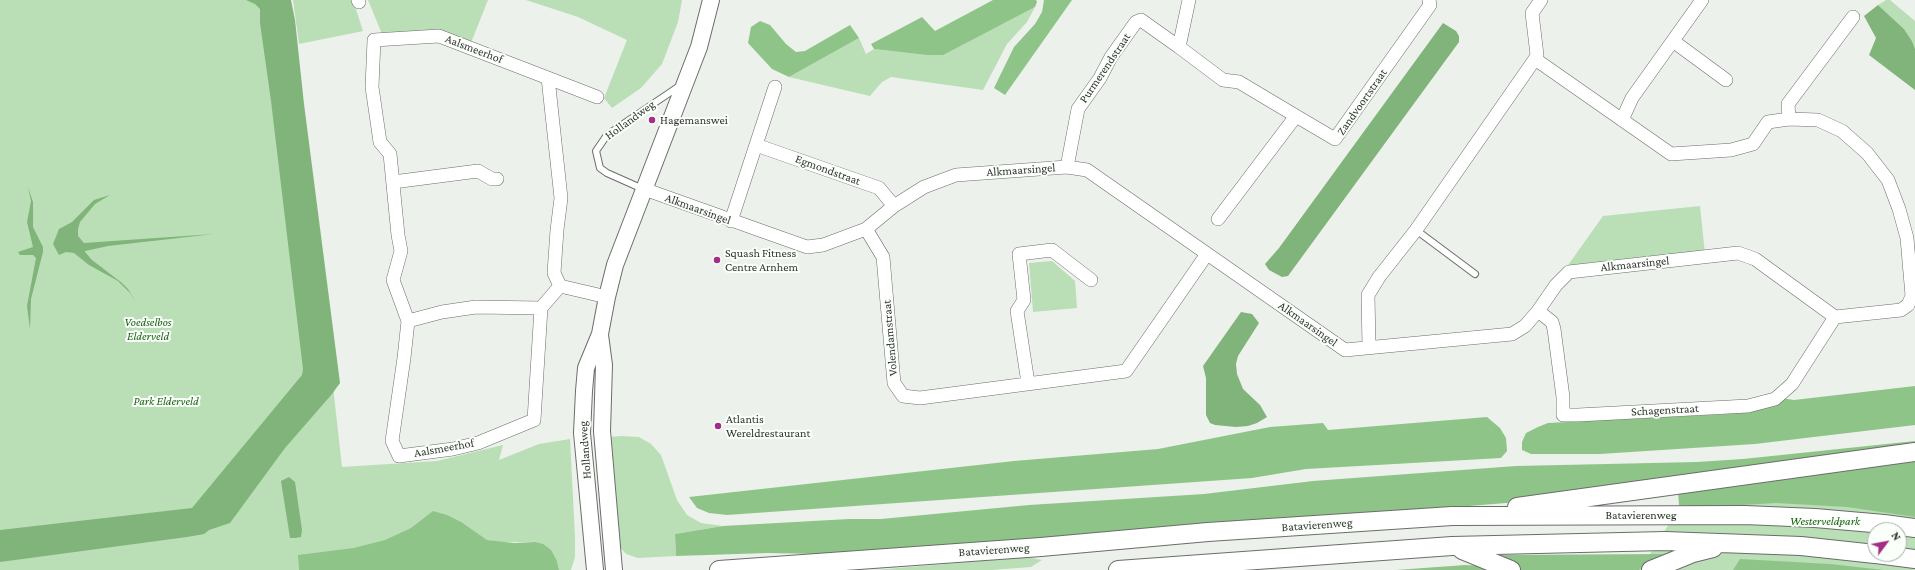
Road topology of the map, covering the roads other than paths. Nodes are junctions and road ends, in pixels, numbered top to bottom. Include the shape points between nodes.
1 (711, 0) edge
2 (1189, 0) edge
3 (1429, 0) edge
4 (1541, 0) edge
5 (1702, 0) edge
6 (1853, 17) dead end
7 (1673, 41) junction
8 (1179, 47) junction
9 (1535, 59) junction
10 (548, 78) junction
11 (1726, 80) dead end
12 (685, 82) junction
13 (775, 87) dead end
14 (597, 97) dead end
15 (1296, 116) junction
16 (1789, 119) junction
17 (1622, 120) junction
18 (756, 145) junction
19 (1067, 166) junction
20 (497, 179) dead end
21 (393, 182) junction
22 (644, 189) junction
23 (894, 206) junction
24 (1218, 218) dead end
25 (732, 220) junction
26 (866, 229) junction
27 (1416, 230) junction
28 (1207, 254) junction
29 (1475, 274) dead end
30 (1091, 280) dead end
31 (560, 286) junction
32 (607, 297) junction
33 (1912, 307) edge
34 (541, 308) junction
35 (1538, 312) junction
36 (1835, 317) junction
37 (408, 321) junction
38 (600, 334) junction
39 (1369, 348) junction
40 (1028, 383) junction
41 (1915, 452) edge
42 (1497, 517) junction
43 (1915, 528) edge
44 (1729, 543) junction
45 (1452, 546) junction
46 (1867, 553) edge
47 (595, 570) edge
48 (614, 570) edge
49 (720, 570) edge
50 (1118, 570) edge
51 (1511, 570) edge
52 (1651, 570) edge

1 - 12 street, Hollandweg
2 - 8 street
3 - 15 street, Zandvoortstraat via 1430,5 1335,139
4 - 9 street via 1532,13 1537,55
5 - 7 street
6 - 16 street via 1788,104
7 - 11 street
7 - 17 street via 1632,98
8 - 15 street, Purmerendstraat via 1223,80 1239,82
8 - 19 street, Purmerendstraat via 1141,20 1136,22 1078,109
9 - 17 street
9 - 27 street
10 - 14 street, Aalsmeerhof
10 - 21 street, Aalsmeerhof via 439,36 374,40 372,87 380,142 390,154
10 - 31 street via 562,198 554,272
12 - 22 street, Hollandweg
12 - 22 lane, Hollandweg via 607,135 596,151 600,168
13 - 18 street
15 - 24 street
16 - 17 street via 1768,122 1753,144 1731,150 1671,154
16 - 33 street via 1818,120 1842,132 1868,153 1888,180 1907,238
18 - 23 street, Egmondstraat via 879,188
18 - 25 street
19 - 23 street, Alkmaarsingel via 956,175 924,187
19 - 28 street, Alkmaarsingel via 1087,170
20 - 21 street via 478,171
21 - 37 street, Aalsmeerhof via 401,251 394,280
22 - 25 street, Alkmaarsingel
22 - 32 street, Hollandweg via 615,265
23 - 26 street, Alkmaarsingel
25 - 26 street, Alkmaarsingel via 807,247 823,246
26 - 40 street, Volendamstraat via 883,257 894,383 903,396 920,398
27 - 29 lane
27 - 39 street via 1379,277 1368,296
28 - 39 street, Alkmaarsingel via 1345,350
28 - 40 street, Volendamstraat via 1126,371
30 - 40 street via 1052,250 1019,254 1024,300 1017,311
31 - 32 street
31 - 34 street
32 - 38 street, Hollandweg
33 - 36 street
34 - 37 street via 476,307
34 - 37 street, Aalsmeerhof via 534,420 478,443 453,450 399,456 392,441
35 - 36 street, Alkmaarsingel via 1556,285 1569,272 1738,253 1755,259
35 - 36 street, Schagenstraat via 1552,322 1554,330 1563,415 1748,406 1775,399 1792,384
35 - 39 street, Alkmaarsingel via 1525,326 1512,334
38 - 47 street, Hollandweg via 586,368 582,434
38 - 48 street, Hollandweg via 604,365 602,431
41 - 42 main road via 1515,507
42 - 43 main road, Batavierenweg via 1745,515 1838,520
42 - 49 main road, Batavierenweg via 1452,516 1208,532
44 - 45 main road via 1665,541
44 - 46 main road via 1802,546
44 - 52 main road via 1693,553
45 - 50 main road
45 - 51 main road

